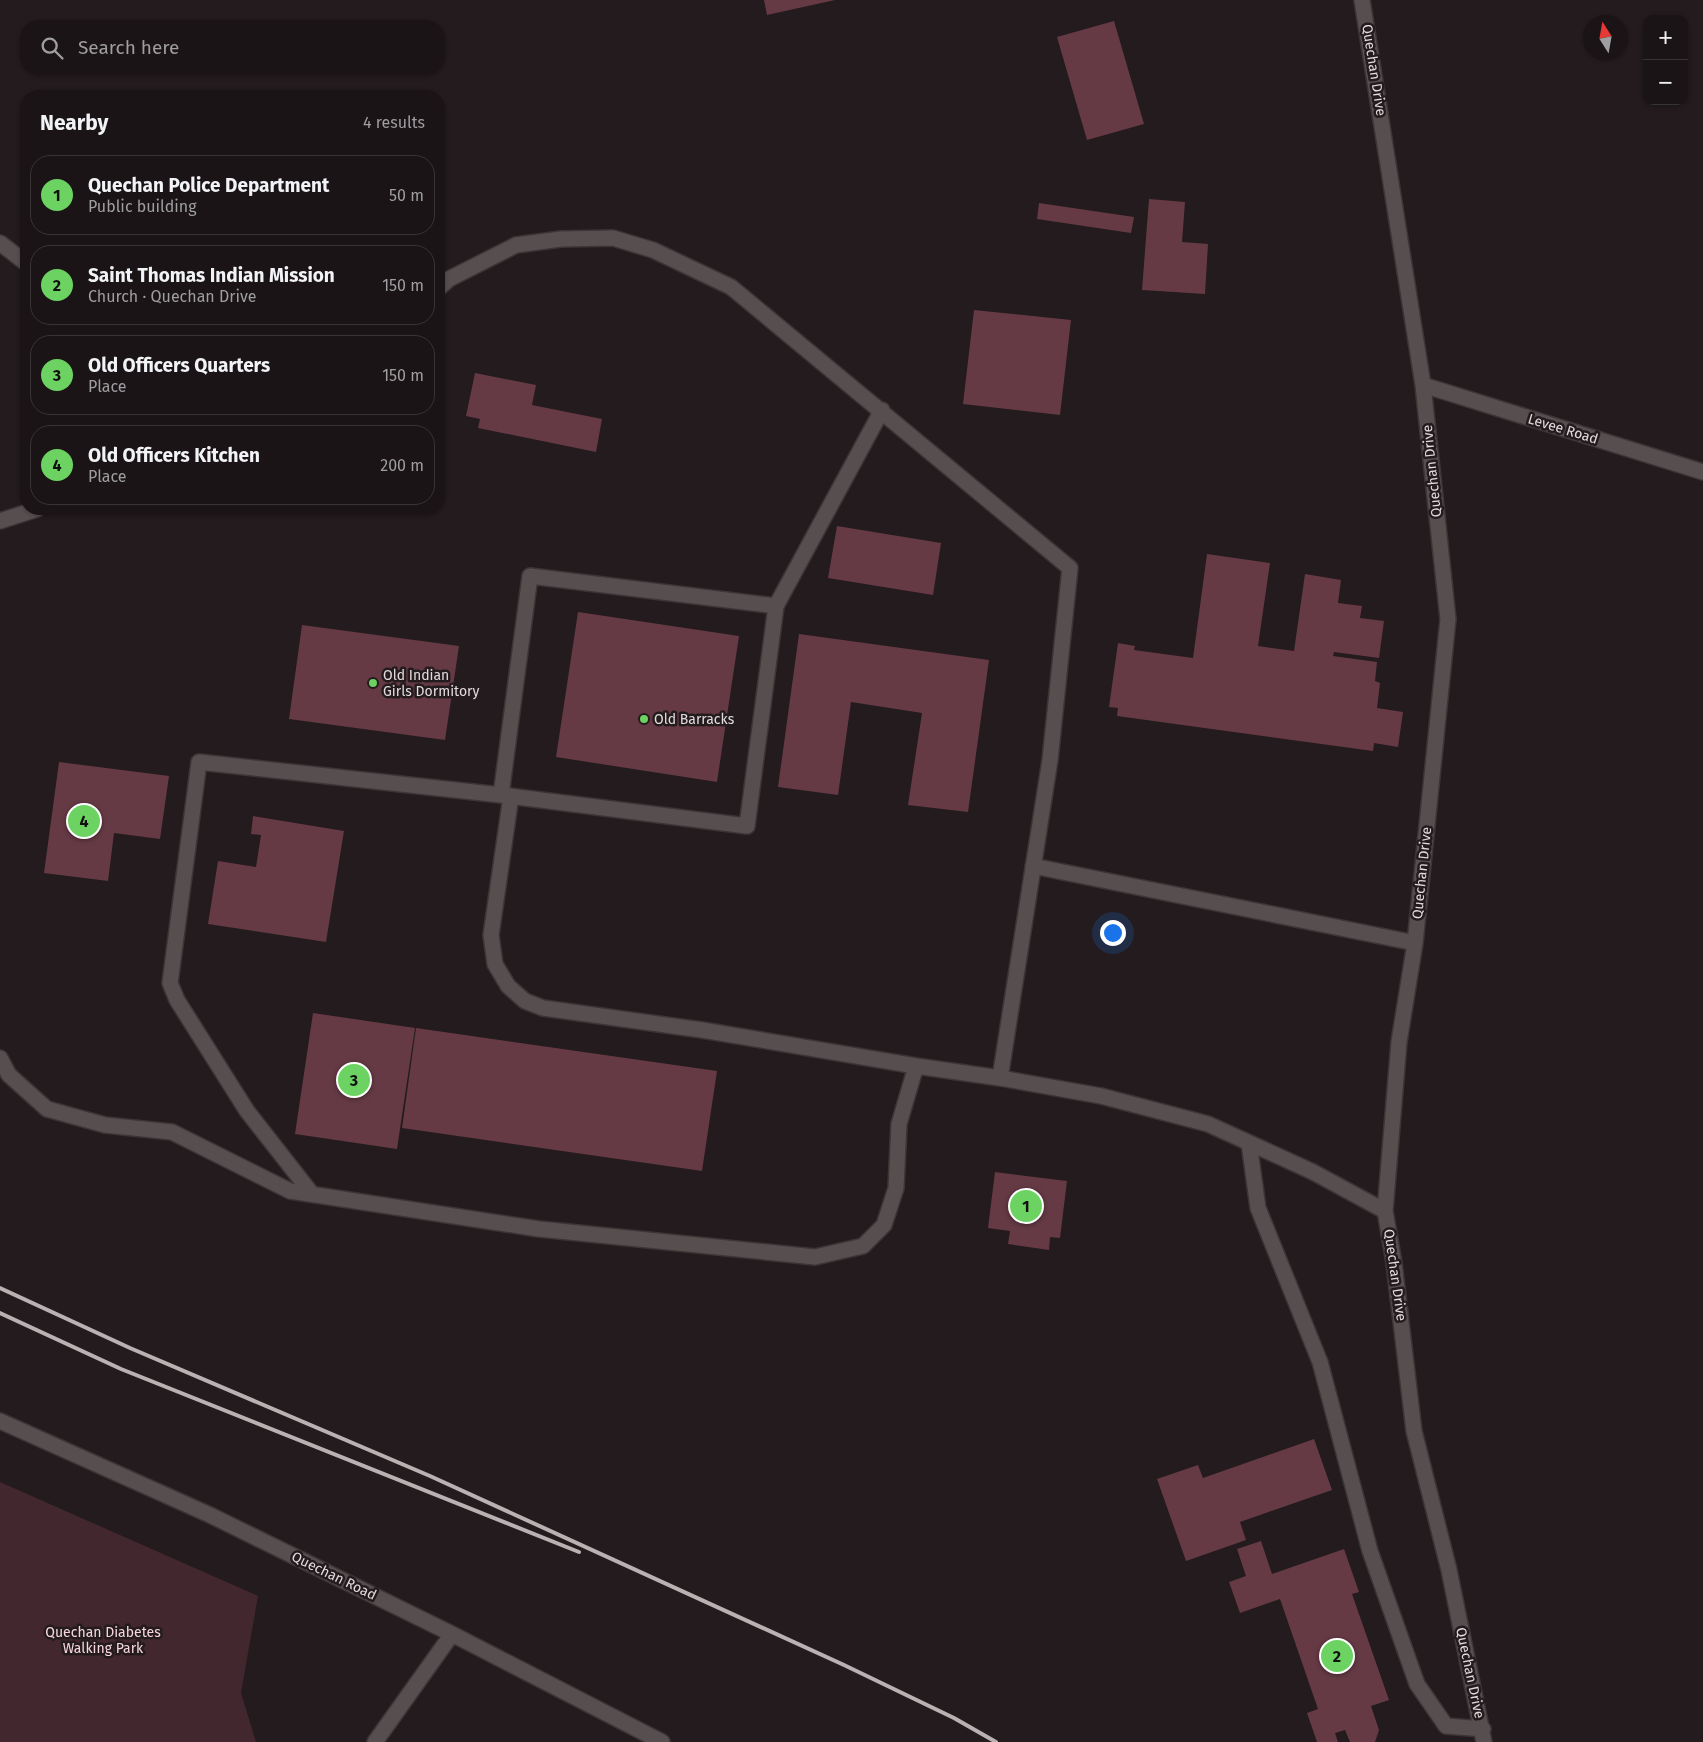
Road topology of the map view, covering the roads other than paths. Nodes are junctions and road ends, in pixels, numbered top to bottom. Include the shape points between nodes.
1 (1362, 0) edge
2 (0, 243) edge
3 (20, 258) edge
4 (445, 283) edge
5 (1423, 385) junction
6 (882, 410) junction
7 (1703, 472) edge
8 (20, 515) edge
9 (0, 521) edge
10 (776, 606) junction
11 (506, 795) junction
12 (1033, 866) junction
13 (1415, 943) junction
14 (0, 1058) edge
15 (916, 1066) junction
16 (1000, 1078) junction
17 (1249, 1143) junction
18 (312, 1194) junction
19 (1385, 1211) junction
20 (0, 1421) edge
21 (452, 1634) junction
22 (1483, 1736) edge
23 (375, 1742) edge
24 (662, 1742) edge

1 - 5 street, Quechan Drive
2 - 3 street
4 - 6 street via 516,245 561,239 613,238 652,250 730,287
5 - 7 street, Levee Road
5 - 13 street, Quechan Drive via 1448,619
6 - 10 street
6 - 12 street via 1070,568 1050,760
8 - 9 street
10 - 11 street via 747,826
10 - 11 street via 530,576
11 - 15 street via 492,935 495,964 508,986 525,1000 543,1008 702,1030
11 - 18 street via 199,762 170,983 177,1000 248,1111
12 - 13 street
12 - 16 street
13 - 19 street, Quechan Drive via 1399,1042
14 - 18 street via 9,1076 47,1109 105,1125 172,1132 290,1191
15 - 16 street
15 - 18 street via 899,1124 896,1188 884,1224 863,1246 815,1257 539,1228
16 - 17 street via 1101,1096 1208,1124
17 - 19 street via 1313,1172
17 - 22 street via 1258,1208 1320,1362 1370,1551 1418,1684 1446,1726
19 - 22 street, Quechan Drive via 1414,1431
20 - 21 street, Quechan Road via 210,1515
21 - 23 street
21 - 24 street, Quechan Road

